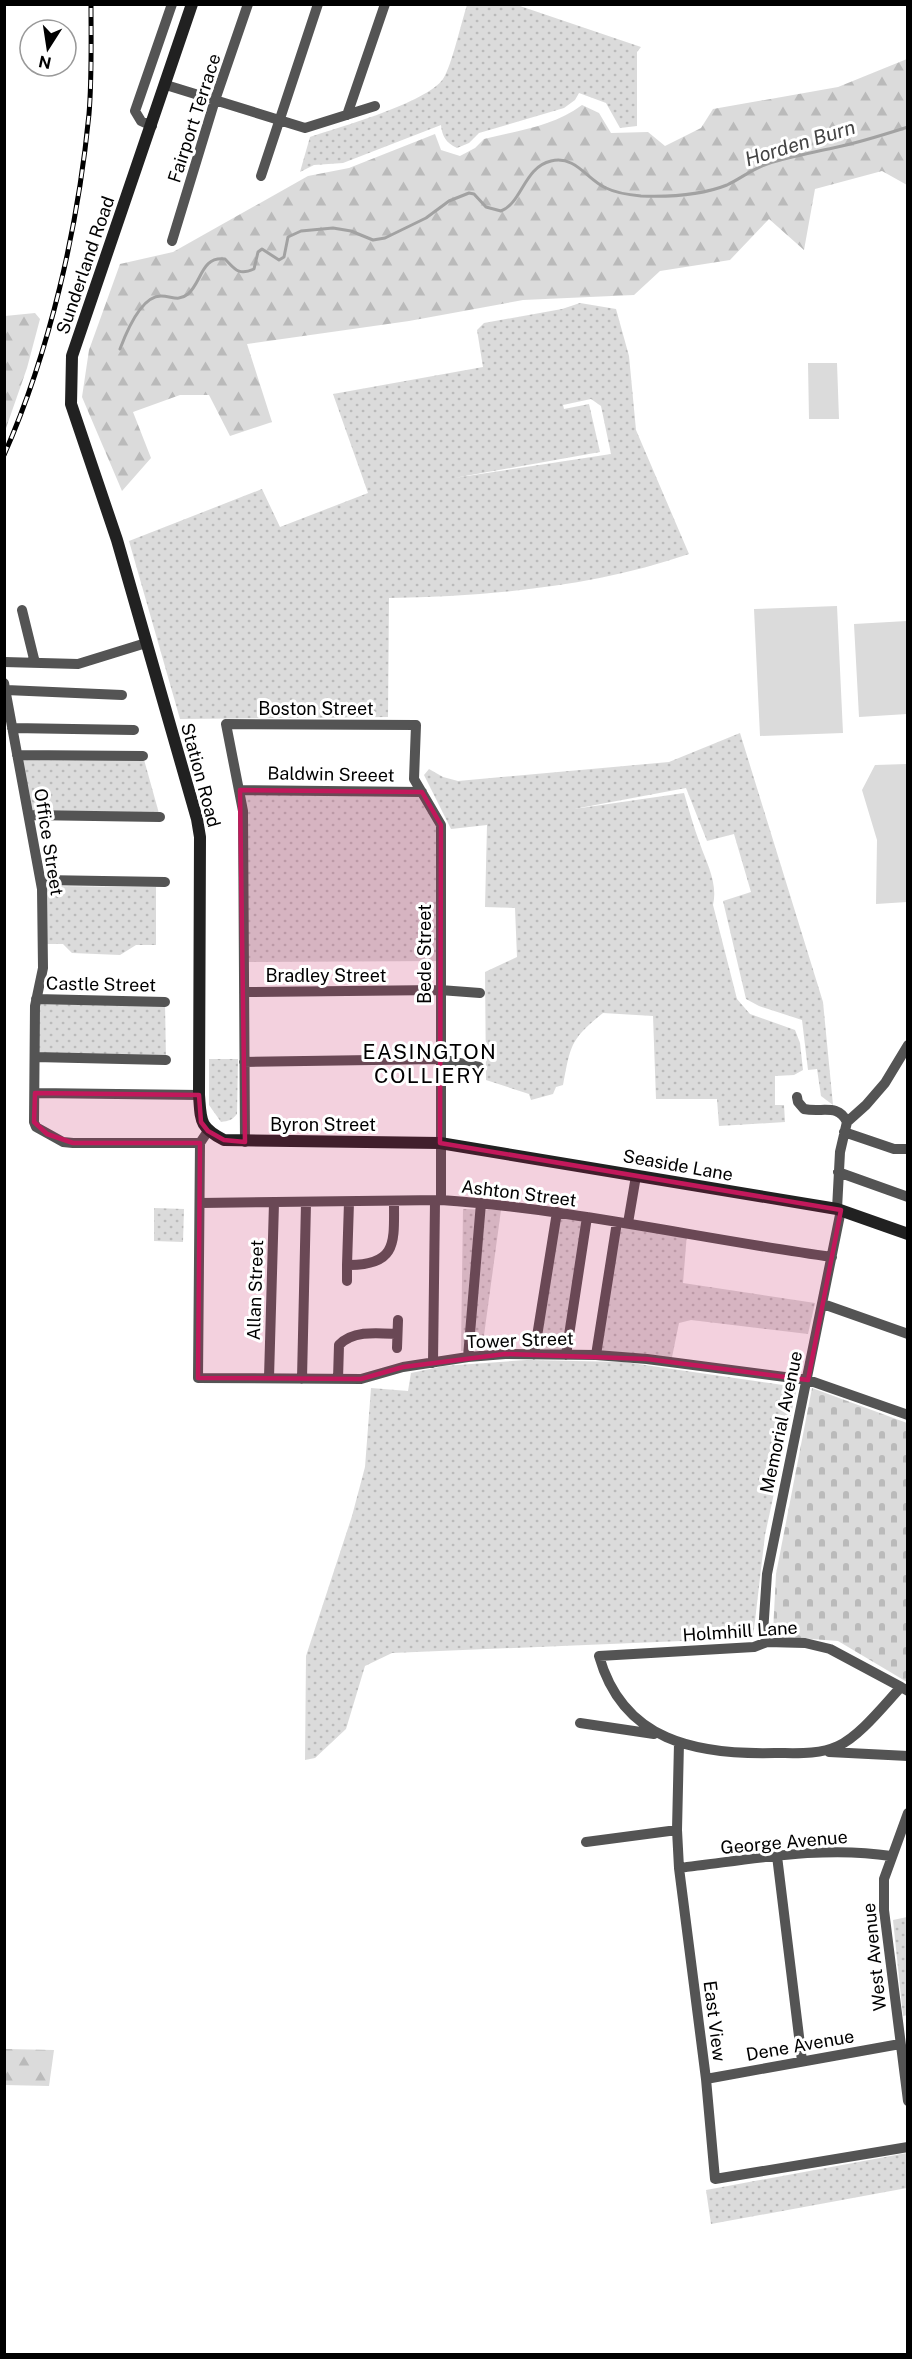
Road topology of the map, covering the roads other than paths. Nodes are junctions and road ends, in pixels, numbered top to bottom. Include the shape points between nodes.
1 (172, 4) edge
2 (192, 4) edge
3 (248, 4) edge
4 (318, 4) edge
5 (385, 4) edge
6 (166, 85) junction
7 (215, 100) junction
8 (375, 106) dead end
9 (346, 115) junction
10 (278, 120) junction
11 (152, 126) junction
12 (261, 176) dead end
13 (172, 242) dead end
14 (117, 540) joint
15 (22, 610) dead end
16 (146, 643) junction
17 (4, 662) edge
18 (34, 663) junction
19 (5, 686) edge
20 (123, 694) dead end
21 (406, 725) joint
22 (12, 728) junction
23 (134, 730) dead end
24 (17, 755) junction
25 (143, 756) dead end
26 (240, 790) junction
27 (422, 792) junction
28 (29, 815) junction
29 (160, 817) dead end
30 (42, 880) junction
31 (165, 882) dead end
32 (440, 990) junction
33 (244, 992) junction
34 (480, 993) dead end
35 (36, 999) junction
36 (165, 1002) dead end
37 (908, 1045) edge
38 (34, 1057) junction
39 (440, 1059) junction
40 (166, 1060) dead end
41 (244, 1062) junction
42 (480, 1066) dead end
43 (35, 1093) junction
44 (199, 1095) junction
45 (797, 1097) dead end
46 (846, 1127) junction
47 (208, 1131) junction
48 (245, 1142) junction
49 (200, 1143) junction
50 (440, 1143) junction
51 (908, 1149) edge
52 (838, 1172) junction
53 (636, 1176) junction
54 (908, 1197) edge
55 (438, 1200) junction
56 (394, 1201) junction
57 (349, 1202) junction
58 (200, 1203) junction
59 (274, 1203) junction
60 (306, 1203) junction
61 (481, 1203) junction
62 (839, 1209) junction
63 (556, 1212) junction
64 (587, 1218) junction
65 (622, 1223) junction
66 (908, 1234) edge
67 (832, 1257) junction
68 (348, 1265) junction
69 (347, 1281) dead end
70 (823, 1304) junction
71 (398, 1320) dead end
72 (397, 1334) junction
73 (908, 1334) edge
74 (397, 1348) dead end
75 (534, 1355) junction
76 (566, 1355) junction
77 (596, 1355) junction
78 (468, 1357) junction
79 (433, 1363) junction
80 (269, 1378) junction
81 (302, 1379) junction
82 (338, 1379) junction
83 (808, 1380) junction
84 (908, 1415) edge
85 (767, 1642) junction
86 (904, 1689) edge
87 (580, 1723) dead end
88 (657, 1734) junction
89 (679, 1743) junction
90 (823, 1752) junction
91 (908, 1756) edge
92 (908, 1813) edge
93 (677, 1830) junction
94 (586, 1842) dead end
95 (777, 1856) junction
96 (891, 1856) junction
97 (679, 1868) junction
98 (900, 2044) junction
99 (802, 2061) junction
100 (706, 2079) junction
101 (908, 2101) edge
102 (908, 2147) edge

1 - 11 street via 135,111 141,122
2 - 6 main road, Sunderland Road
3 - 7 street, Fairport Terrace
4 - 10 street
5 - 9 street
6 - 7 street
6 - 11 main road, Sunderland Road
7 - 10 street
7 - 13 street, Fairport Terrace
8 - 9 street
9 - 10 street via 305,128
10 - 12 street
11 - 14 main road, Sunderland Road via 72,356 71,404
14 - 16 main road, Station Road
15 - 18 street
16 - 18 street via 78,664
16 - 44 main road, Station Road via 200,837
17 - 18 street
19 - 20 street
19 - 22 street, Office Street
21 - 26 street, Boston Street via 226,724
21 - 27 street, Bede Street via 416,725 414,779
22 - 23 street
22 - 24 street, Office Street
24 - 25 street
24 - 28 street, Office Street
26 - 27 street, Baldwin Sreeet
26 - 33 street
27 - 32 street, Bede Street via 441,825
28 - 29 street
28 - 30 street, Office Street
30 - 31 street
30 - 35 street, Office Street via 43,968
32 - 33 street, Bradley Street
32 - 34 street, Bradley Street
32 - 39 street, Bede Street
33 - 41 street
35 - 36 street, Castle Street
35 - 38 street, Office Street
37 - 46 street via 885,1083
38 - 40 street
38 - 43 street, Office Street
39 - 41 street
39 - 42 street
39 - 50 street, Bede Street
41 - 48 street
43 - 44 street
43 - 49 street, Office Street via 36,1127 63,1142
44 - 47 main road, Station Road via 201,1122
45 - 46 street via 804,1108 838,1110 844,1114
46 - 51 street via 894,1149
46 - 52 street, Memorial Avenue
47 - 48 main road, Byron Street via 224,1140
47 - 49 street
48 - 50 main road, Byron Street
49 - 58 street
50 - 53 main road, Seaside Lane
50 - 55 street, Bede Street
52 - 54 street
52 - 62 street, Memorial Avenue
53 - 62 main road, Seaside Lane
53 - 65 street
55 - 56 street, Ashton Street
55 - 61 street, Ashton Street
55 - 79 street, Bede Street
56 - 57 street, Ashton Street
56 - 68 street via 394,1237 385,1257 372,1264
57 - 60 street, Ashton Street
57 - 68 street
58 - 59 street, Ashton Street
58 - 80 street, Tower Street via 198,1378
59 - 60 street, Ashton Street
59 - 80 street, Allan Street
60 - 81 street
61 - 63 street, Ashton Street
61 - 78 street
62 - 66 main road, Seaside Lane
62 - 67 street, Memorial Avenue
63 - 64 street, Ashton Street
63 - 75 street
64 - 65 street, Ashton Street
64 - 76 street
65 - 67 street, Ashton Street
65 - 77 street
67 - 70 street, Memorial Avenue
68 - 69 street
70 - 73 street
70 - 83 street, Memorial Avenue
71 - 72 street
72 - 74 street
72 - 82 street via 370,1333 345,1338 339,1346
75 - 76 street, Tower Street
75 - 78 street, Tower Street
76 - 77 street, Tower Street
77 - 83 street, Tower Street
78 - 79 street, Tower Street
79 - 82 street, Tower Street via 361,1379
80 - 81 street, Tower Street
81 - 82 street, Tower Street
83 - 84 street, Tower Street
83 - 85 street, Memorial Avenue via 767,1574 763,1633
85 - 86 street, Holmhill Lane via 805,1643 830,1649
85 - 88 street, Holmhill Lane via 754,1647 599,1656 618,1698 637,1721
86 - 90 street via 851,1738
87 - 88 street
88 - 89 street
89 - 90 street via 763,1754
89 - 93 street, East View
90 - 91 street
92 - 96 street, West Avenue
93 - 94 street
93 - 97 street, East View
95 - 96 street, George Avenue via 870,1852
95 - 97 street, George Avenue
95 - 99 street
96 - 98 street, West Avenue via 884,1880 885,1910
97 - 100 street, East View
98 - 99 street, Dene Avenue
98 - 101 street, West Avenue
99 - 100 street, Dene Avenue
100 - 102 street, East View via 715,2179

